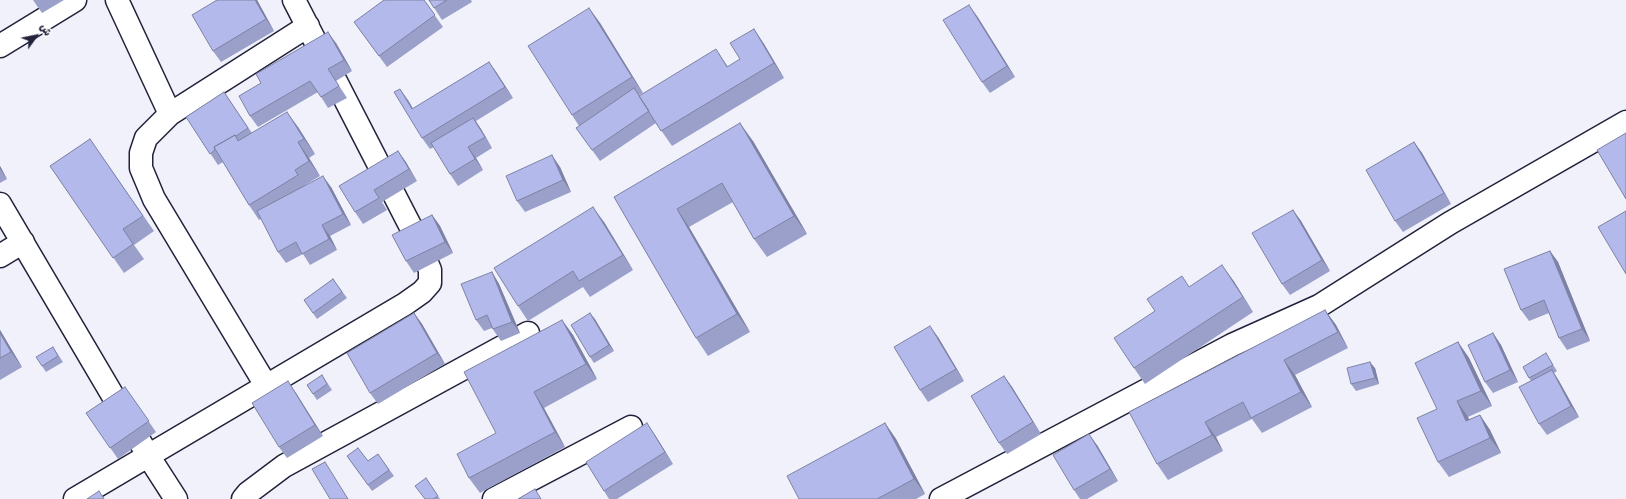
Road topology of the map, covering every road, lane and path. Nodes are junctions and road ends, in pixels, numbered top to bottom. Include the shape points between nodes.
1 (75, 0) edge
2 (117, 0) edge
3 (294, 0) edge
4 (308, 26) junction
5 (0, 46) edge
6 (170, 114) junction
7 (1626, 122) edge
8 (0, 204) edge
9 (23, 242) junction
10 (0, 256) edge
11 (528, 332) dead end
12 (267, 387) junction
13 (631, 427) dead end
14 (149, 457) junction
15 (529, 491) edge
16 (75, 499) edge
17 (176, 499) edge
18 (243, 499) edge
19 (494, 499) edge
20 (941, 499) edge

1 - 5 street
2 - 6 street
3 - 4 street
4 - 6 street
4 - 12 street via 416,239 430,270 430,283 405,304
6 - 12 street via 146,138 141,153 141,168 154,198
7 - 20 street via 1450,223 1319,306 1232,345
8 - 9 street
9 - 10 street
9 - 14 street
11 - 18 street via 284,466
12 - 14 street
13 - 15 street
14 - 16 street
14 - 17 street
15 - 19 street

